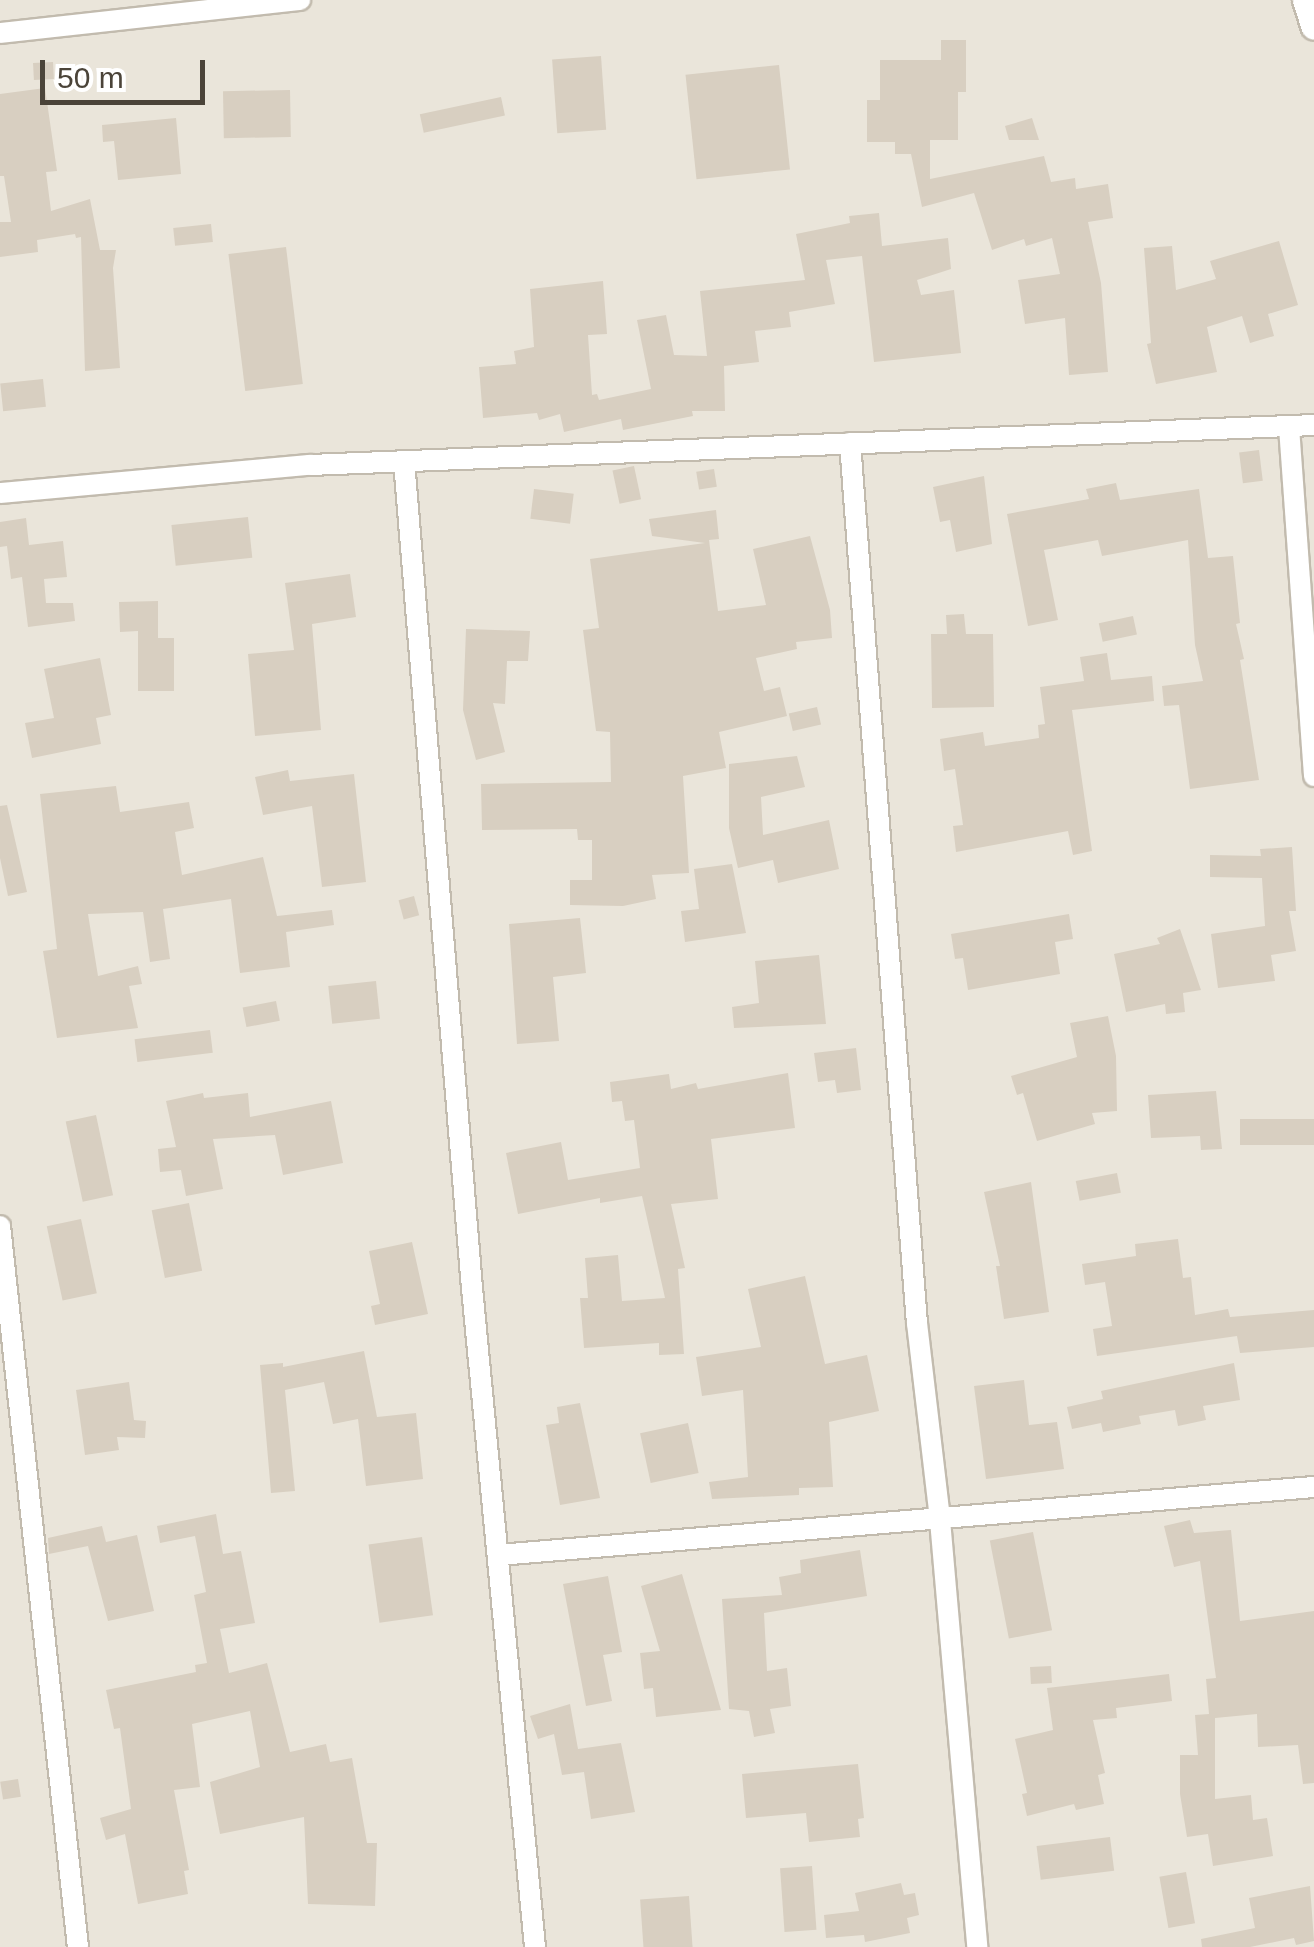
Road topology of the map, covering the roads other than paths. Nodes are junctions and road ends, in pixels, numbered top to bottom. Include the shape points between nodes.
1 (300, 0) edge
2 (1306, 0) edge
3 (1314, 27) edge
4 (0, 33) edge
5 (1314, 425) edge
6 (1289, 428) junction
7 (850, 443) junction
8 (404, 461) junction
9 (0, 493) edge
10 (1314, 776) edge
11 (0, 1226) edge
12 (1314, 1487) edge
13 (940, 1520) junction
14 (499, 1556) junction
15 (78, 1947) edge
16 (536, 1947) edge
17 (976, 1947) edge

1 - 4 street
2 - 3 street
5 - 6 street
6 - 7 street
6 - 10 street
7 - 8 street
7 - 13 street via 914,1285
8 - 9 street
8 - 14 street
11 - 15 street
12 - 13 street
13 - 14 street
13 - 17 street
14 - 16 street

